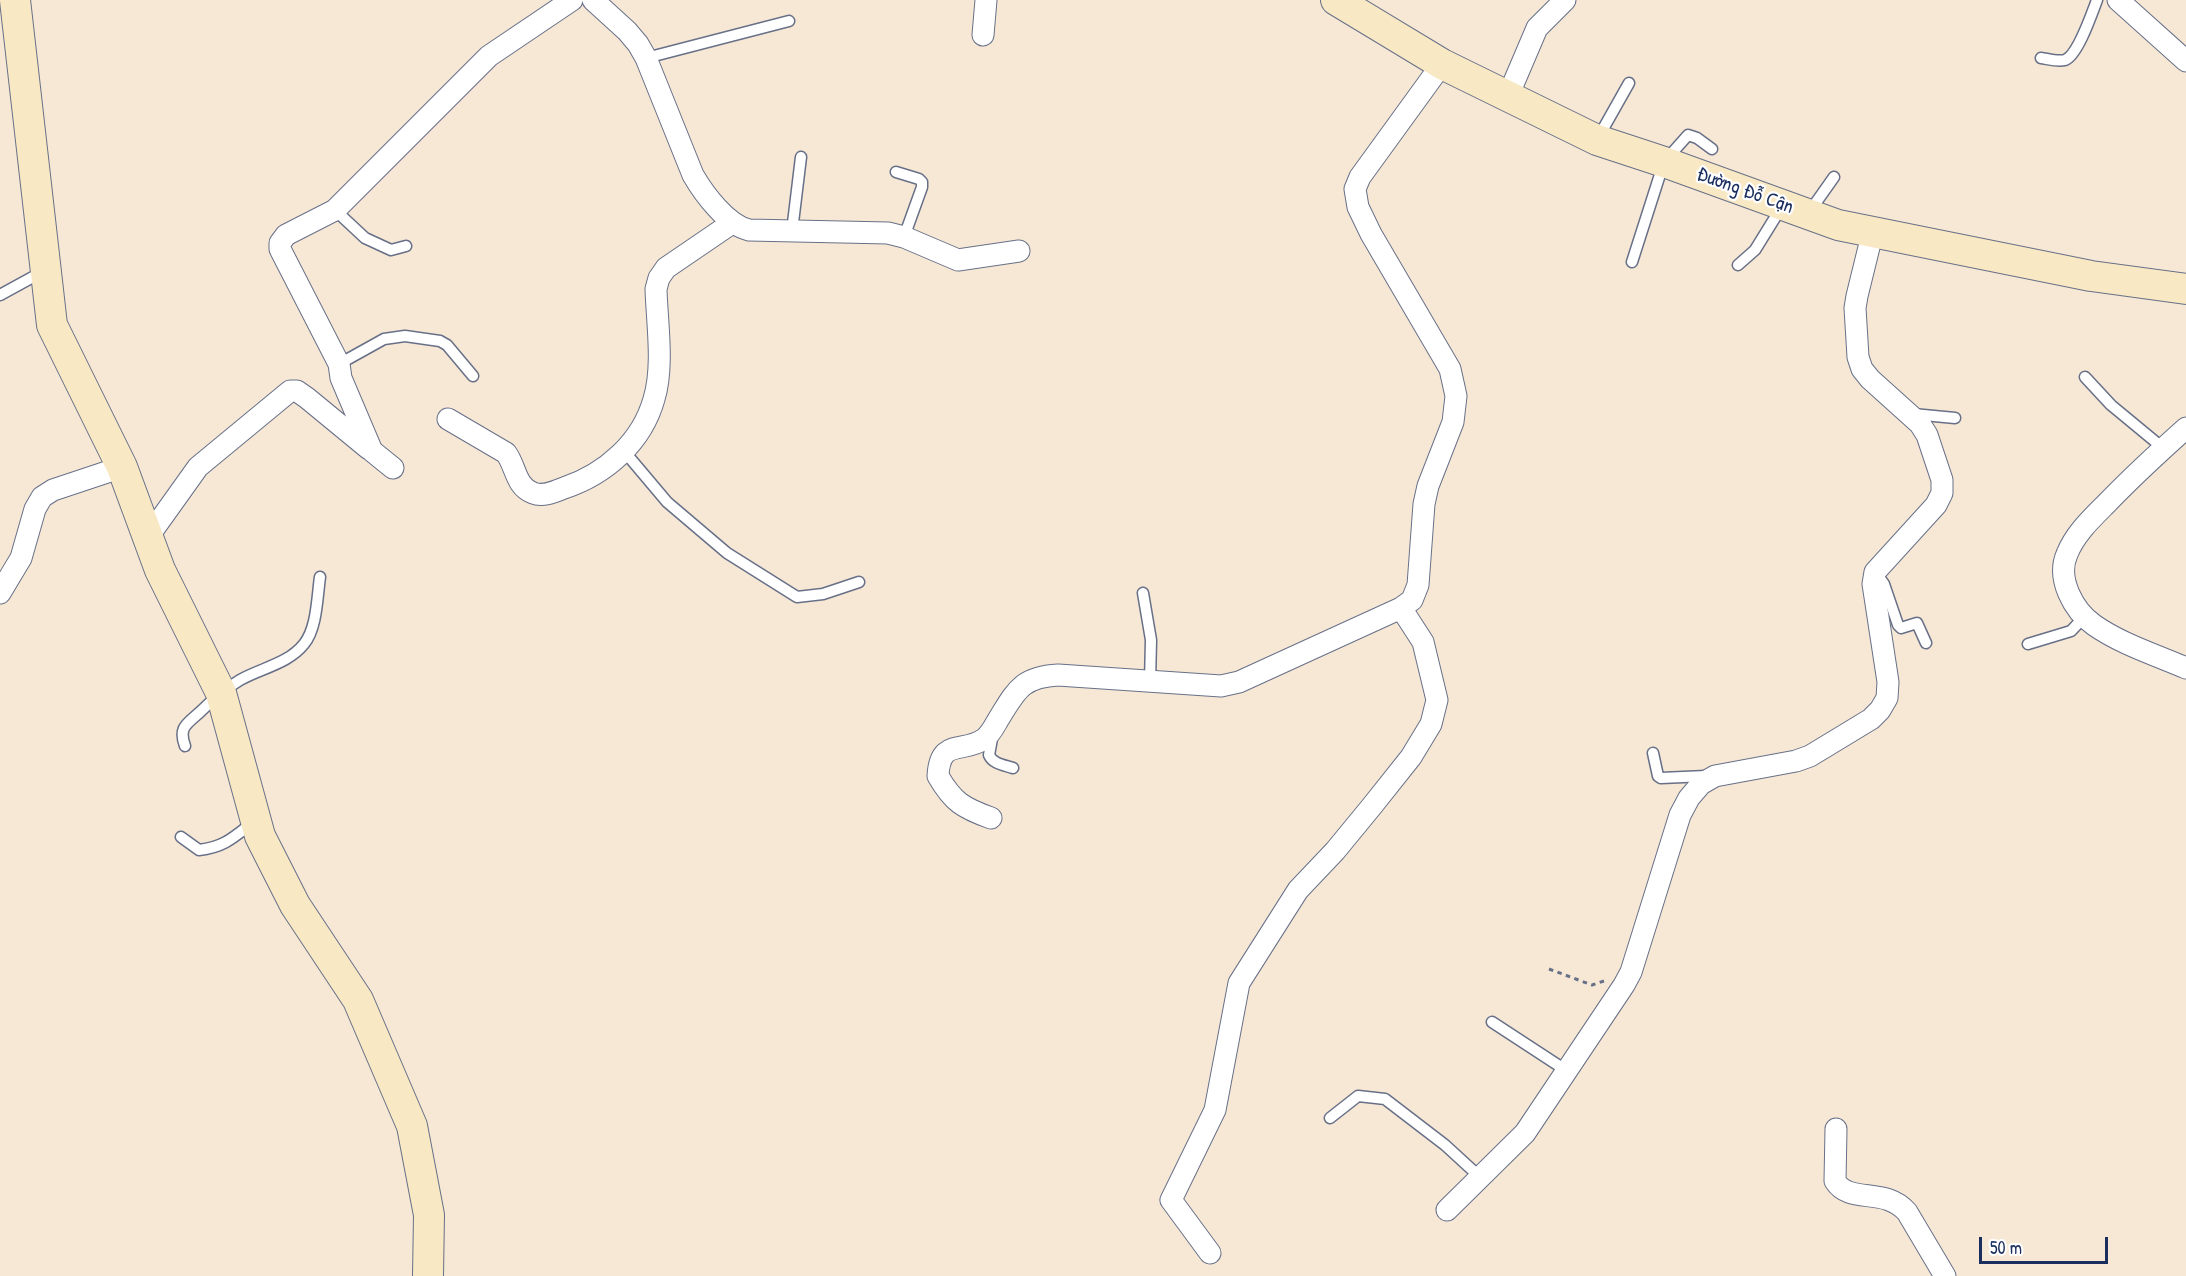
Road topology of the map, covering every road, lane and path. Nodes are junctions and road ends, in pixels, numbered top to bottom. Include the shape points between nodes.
1 (15, 0) edge
2 (572, 0) edge
3 (593, 0) edge
4 (986, 0) edge
5 (1336, 0) edge
6 (1565, 0) edge
7 (2097, 0) edge
8 (2118, 0) edge
9 (1550, 8) edge
10 (789, 21) dead end
11 (983, 35) dead end
12 (646, 58) junction
13 (2041, 58) dead end
14 (2186, 62) edge
15 (1442, 64) junction
16 (1629, 83) dead end
17 (1508, 96) junction
18 (1598, 140) junction
19 (1712, 149) dead end
20 (801, 157) dead end
21 (1664, 162) junction
22 (896, 172) dead end
23 (1834, 177) dead end
24 (335, 210) junction
25 (1795, 210) junction
26 (732, 223) junction
27 (792, 231) junction
28 (1873, 231) junction
29 (904, 237) junction
30 (406, 246) dead end
31 (1019, 251) dead end
32 (1632, 262) dead end
33 (1738, 265) dead end
34 (45, 271) junction
35 (2186, 289) edge
36 (0, 295) edge
37 (339, 364) junction
38 (473, 376) dead end
39 (2085, 377) dead end
40 (1907, 413) junction
41 (1955, 418) dead end
42 (448, 419) dead end
43 (2186, 428) edge
44 (2163, 448) junction
45 (372, 451) junction
46 (624, 451) junction
47 (122, 467) junction
48 (393, 468) dead end
49 (148, 537) junction
50 (1875, 572) junction
51 (320, 577) dead end
52 (3, 582) edge
53 (859, 582) dead end
54 (1143, 593) dead end
55 (1401, 608) junction
56 (2085, 616) junction
57 (1926, 643) dead end
58 (2028, 644) dead end
59 (2186, 668) edge
60 (1150, 682) junction
61 (221, 693) junction
62 (994, 727) junction
63 (185, 746) dead end
64 (1653, 753) dead end
65 (1013, 768) dead end
66 (1715, 776) junction
67 (991, 818) dead end
68 (256, 820) junction
69 (181, 837) dead end
70 (1549, 969) dead end
71 (1631, 972) junction
72 (1492, 1022) dead end
73 (1567, 1071) junction
74 (1330, 1118) dead end
75 (1836, 1129) dead end
76 (1481, 1178) junction
77 (1447, 1210) dead end
78 (1210, 1253) dead end
79 (428, 1276) edge
80 (1946, 1276) edge

1 - 34 street
2 - 24 street via 489,56
3 - 12 street via 627,31
4 - 11 street
5 - 15 street, Đường Đỗ Cận
6 - 9 street
7 - 13 lane via 2070,57 2063,61
8 - 14 street
9 - 17 street via 1530,40
10 - 12 lane
12 - 26 street via 693,175
15 - 17 street, Đường Đỗ Cận
15 - 55 street via 1355,189 1358,207 1371,234 1450,369 1456,396 1453,422 1424,504 1418,585 1412,600
16 - 18 lane
17 - 18 street, Đường Đỗ Cận
18 - 21 street, Đường Đỗ Cận
19 - 21 lane via 1688,135
20 - 27 lane
21 - 25 street, Đường Đỗ Cận
21 - 32 lane
22 - 29 lane via 922,182
23 - 25 lane
24 - 30 lane via 365,238 391,250
24 - 37 street via 286,235 280,249
25 - 28 street, Đường Đỗ Cận via 1838,225
25 - 33 lane
26 - 27 street via 749,231
26 - 46 street via 666,268 659,278 659,376 655,397 638,435
27 - 29 street via 873,231
28 - 35 street, Đường Đỗ Cận via 2091,276
28 - 40 street via 1857,296 1858,357 1870,379
29 - 31 street via 958,260
34 - 36 lane
34 - 47 street via 52,325
37 - 38 lane via 384,339 405,336 441,341
37 - 45 street via 341,378
39 - 44 lane via 2111,405
40 - 41 lane
40 - 50 street via 1927,435 1942,480 1942,493 1936,505
42 - 46 street via 506,453 518,480 535,494 546,495 580,483
43 - 44 street
44 - 56 street via 2079,532 2066,556 2063,580
45 - 48 street
45 - 49 street via 307,398 290,391 198,467
46 - 53 lane via 667,501 728,553 797,597 823,594
47 - 49 street
47 - 52 street via 42,497 21,558
49 - 61 street via 160,570
50 - 57 lane via 1884,584 1898,626 1917,623
50 - 66 street via 1873,584 1888,682 1887,698 1880,710 1810,756
51 - 61 lane via 310,636 303,646 295,655 241,679
54 - 60 lane via 1151,640
55 - 60 street via 1239,682 1203,687
55 - 78 street via 1423,642 1437,700 1431,724 1411,757 1372,806 1298,890 1239,983 1215,1110 1171,1200
56 - 58 lane via 2071,631
56 - 59 street via 2116,638
60 - 62 street via 1040,676 1014,695
61 - 63 lane via 184,726 181,736
61 - 68 street
62 - 65 lane via 989,755
62 - 67 street via 978,743 946,752 938,776 958,803
64 - 66 lane via 1661,778
66 - 71 street via 1701,784 1680,815
68 - 69 lane via 216,848 199,850
68 - 79 street via 260,836 295,905 358,1000 412,1126 429,1215
70 - 71 path via 1592,985
71 - 73 street
72 - 73 lane
73 - 76 street via 1525,1133
74 - 76 lane via 1358,1096 1385,1099
75 - 80 street via 1835,1181 1839,1188 1899,1203
76 - 77 street

